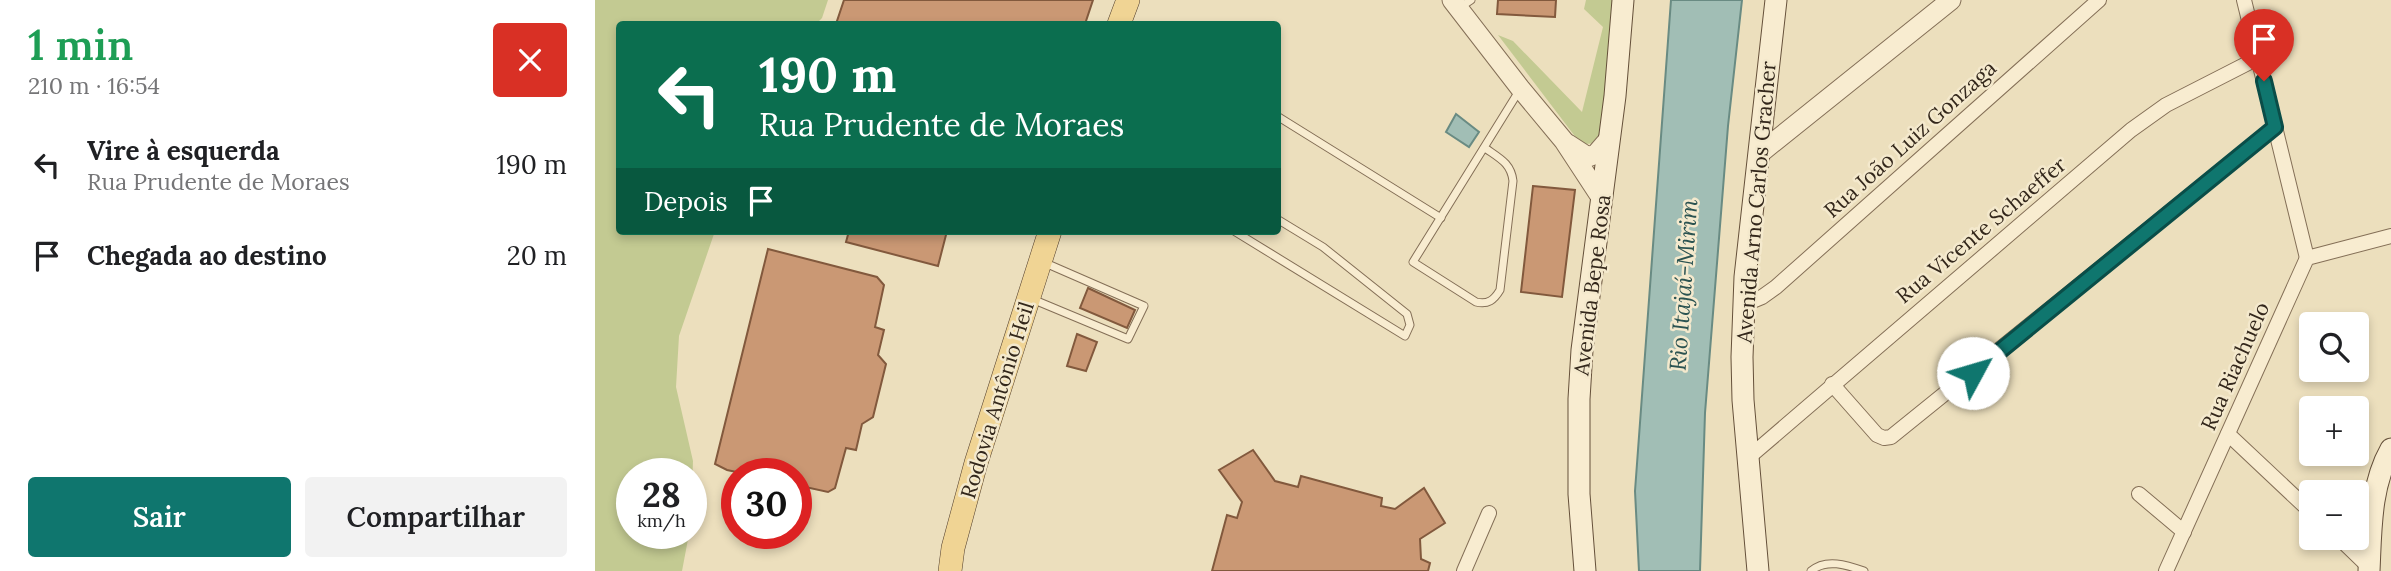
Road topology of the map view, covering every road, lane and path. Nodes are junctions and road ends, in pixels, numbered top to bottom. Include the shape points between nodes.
1 (1623, 0) edge
2 (1776, 0) edge
3 (1951, 0) edge
4 (2099, 0) edge
5 (2244, 0) edge
6 (1460, 3) edge
7 (2258, 58) junction
8 (1520, 88) junction
9 (1281, 118) edge
10 (2275, 127) junction
11 (1609, 139) junction
12 (1564, 141) junction
13 (1485, 148) junction
14 (1759, 154) junction
15 (1602, 199) junction
16 (1441, 218) junction
17 (1281, 221) edge
18 (1049, 235) edge
19 (1241, 235) edge
20 (2391, 236) edge
21 (2307, 258) junction
22 (1040, 261) junction
23 (1028, 298) junction
24 (1745, 304) junction
25 (1832, 384) junction
26 (2228, 434) junction
27 (2391, 449) edge
28 (1748, 458) junction
29 (2139, 494) dead end
30 (2299, 501) edge
31 (1489, 513) dead end
32 (2184, 532) junction
33 (2351, 550) edge
34 (1583, 567) edge
35 (2369, 569) edge
36 (1813, 570) edge
37 (950, 571) edge
38 (1464, 571) edge
39 (1758, 571) edge
40 (1864, 571) edge
41 (2166, 571) edge

1 - 11 main road, Avenida Bepe Rosa
2 - 14 main road, Avenida Arno Carlos Gracher
3 - 14 street
4 - 24 street, Rua João Luiz Gonzaga via 1776,287
5 - 7 street
6 - 8 street
7 - 10 street
7 - 25 street, Rua Vicente Schaeffer via 2150,115
8 - 12 street
8 - 13 lane
9 - 16 lane
10 - 21 street
10 - 25 street via 1891,437 1877,435
11 - 12 street via 1588,157
11 - 15 main road, Avenida Bepe Rosa
12 - 15 street
13 - 16 lane
13 - 16 lane via 1507,163 1513,181 1500,290 1490,302 1476,302 1413,262
14 - 24 main road, Avenida Arno Carlos Gracher
15 - 34 main road, Avenida Bepe Rosa via 1579,399
17 - 19 lane via 1323,247 1407,314 1410,325 1405,336
18 - 22 main road, Rodovia Antônio Heil
20 - 21 street
21 - 26 street, Rua Riachuelo
22 - 23 main road, Rodovia Antônio Heil
22 - 23 lane via 1144,306 1128,339
23 - 37 main road, Rodovia Antônio Heil via 977,463
24 - 28 main road, Avenida Arno Carlos Gracher via 1742,357
25 - 28 street, Rua Vicente Schaeffer
26 - 30 street
26 - 32 street, Rua Riachuelo
27 - 35 main road via 2376,488
28 - 39 main road, Avenida Arno Carlos Gracher
29 - 32 street
31 - 38 street
32 - 41 street, Rua Riachuelo
33 - 35 street
36 - 40 lane via 1823,563

